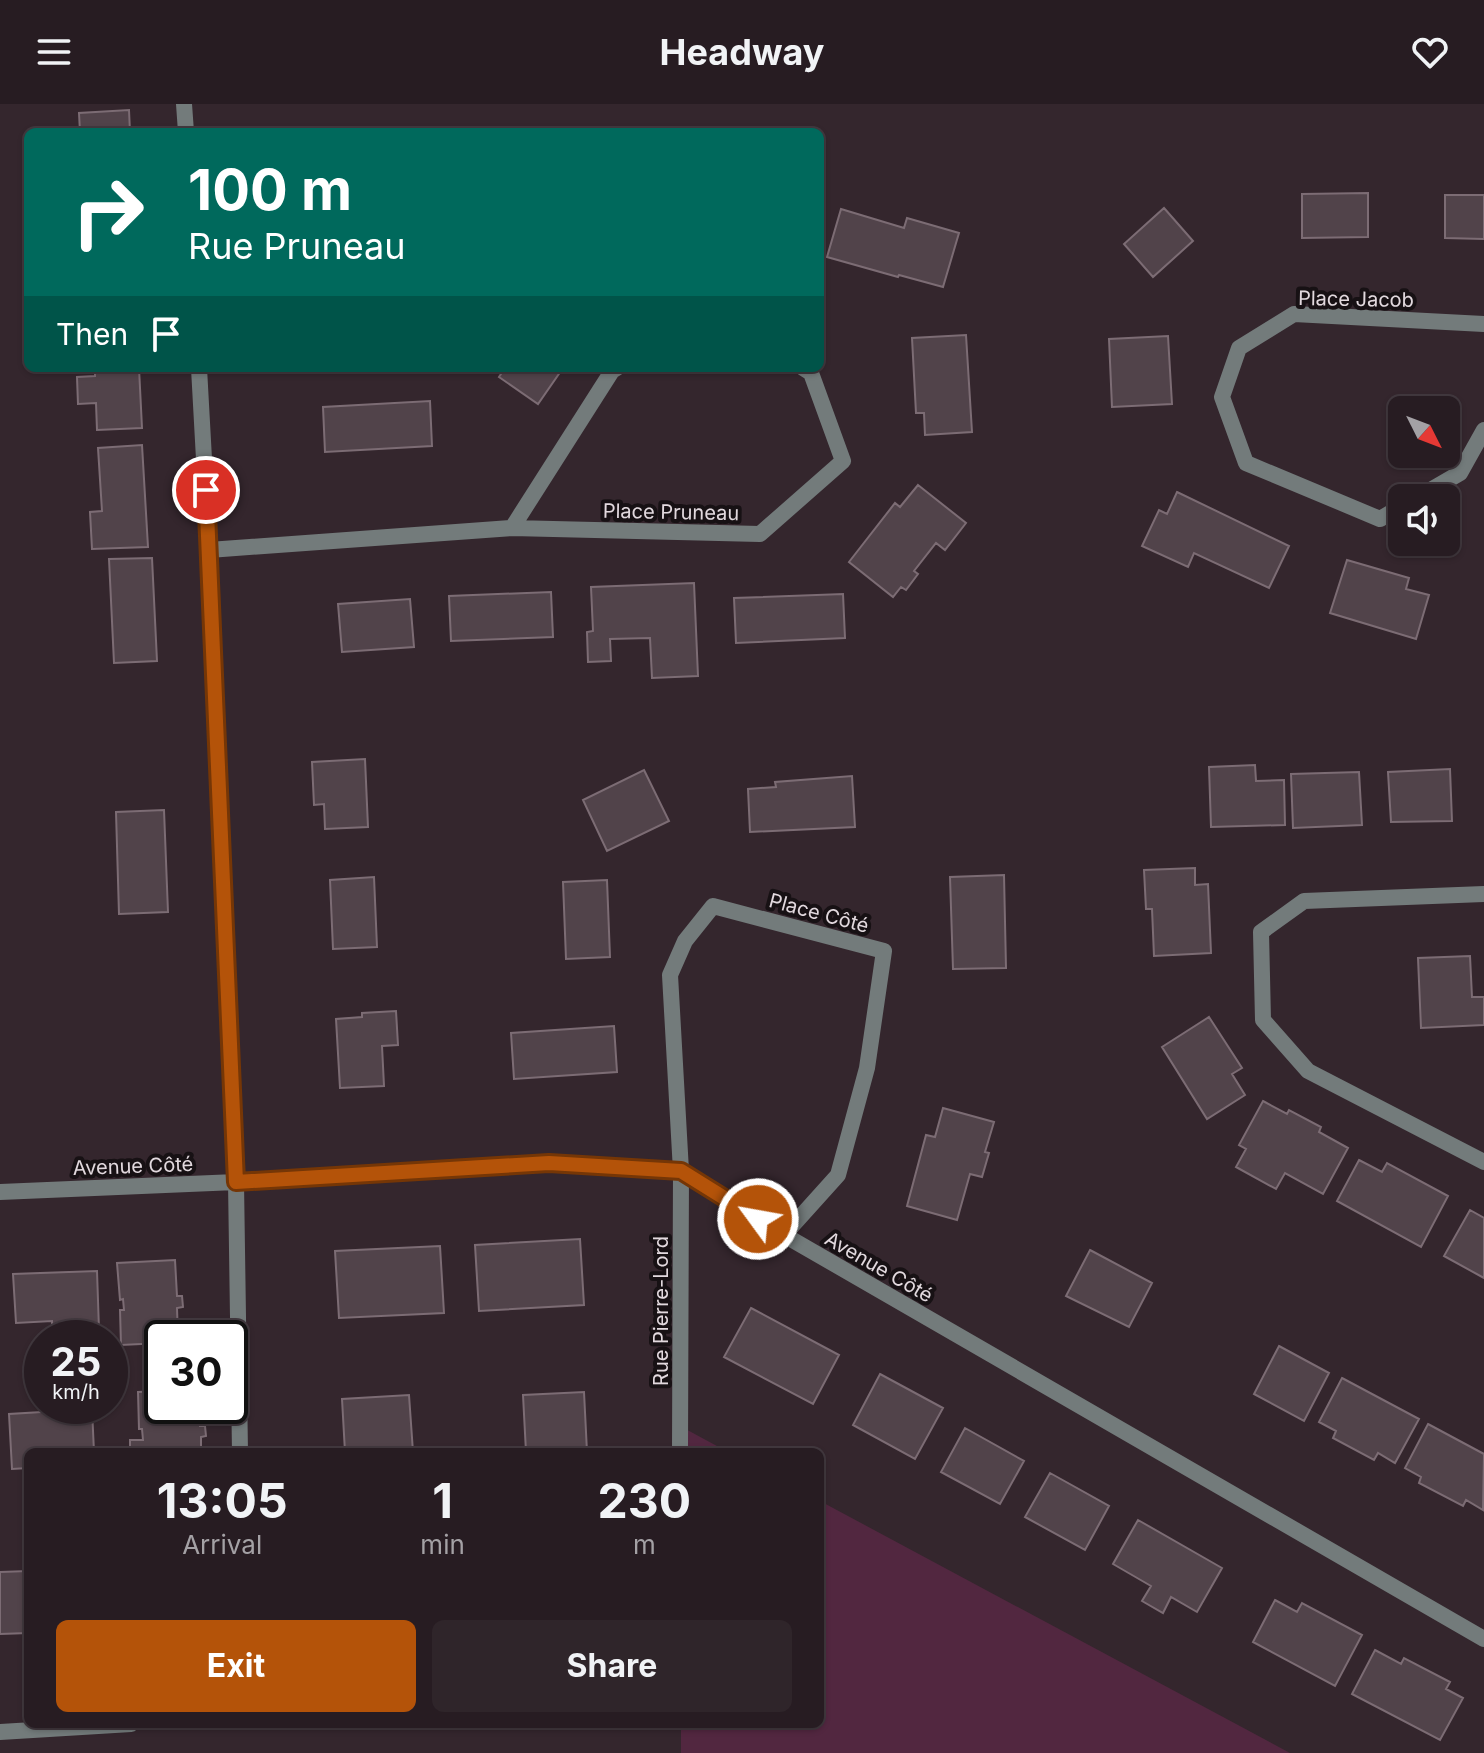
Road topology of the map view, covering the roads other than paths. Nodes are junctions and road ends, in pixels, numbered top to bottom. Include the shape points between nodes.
1 (184, 104) edge
2 (186, 128) edge
3 (1484, 324) edge
4 (199, 372) edge
5 (611, 372) edge
6 (809, 372) edge
7 (1484, 430) edge
8 (1441, 484) edge
9 (1388, 514) edge
10 (512, 528) junction
11 (209, 550) junction
12 (1484, 894) edge
13 (1484, 1162) edge
14 (681, 1171) junction
15 (236, 1182) junction
16 (0, 1192) edge
17 (784, 1235) junction
18 (240, 1448) edge
19 (680, 1448) edge
20 (1484, 1639) edge
21 (66, 1728) edge
22 (0, 1732) edge

1 - 2 street
3 - 9 street, Place Jacob via 1294,314 1239,348 1222,397 1246,463 1380,519
4 - 11 street
5 - 10 street
6 - 10 street, Place Pruneau via 843,461 760,534
7 - 8 street via 1460,473
10 - 11 street, Place Pruneau
11 - 15 street
12 - 13 street via 1304,901 1261,932 1263,1020 1308,1071
14 - 15 street, Avenue Côté via 549,1163
14 - 17 street, Avenue Côté
14 - 17 street, Place Côté via 670,975 685,941 713,906 884,951 867,1068 838,1175
14 - 19 street, Rue Pierre-Lord
15 - 16 street, Avenue Côté
15 - 18 street
17 - 20 street, Avenue Côté
21 - 22 street

